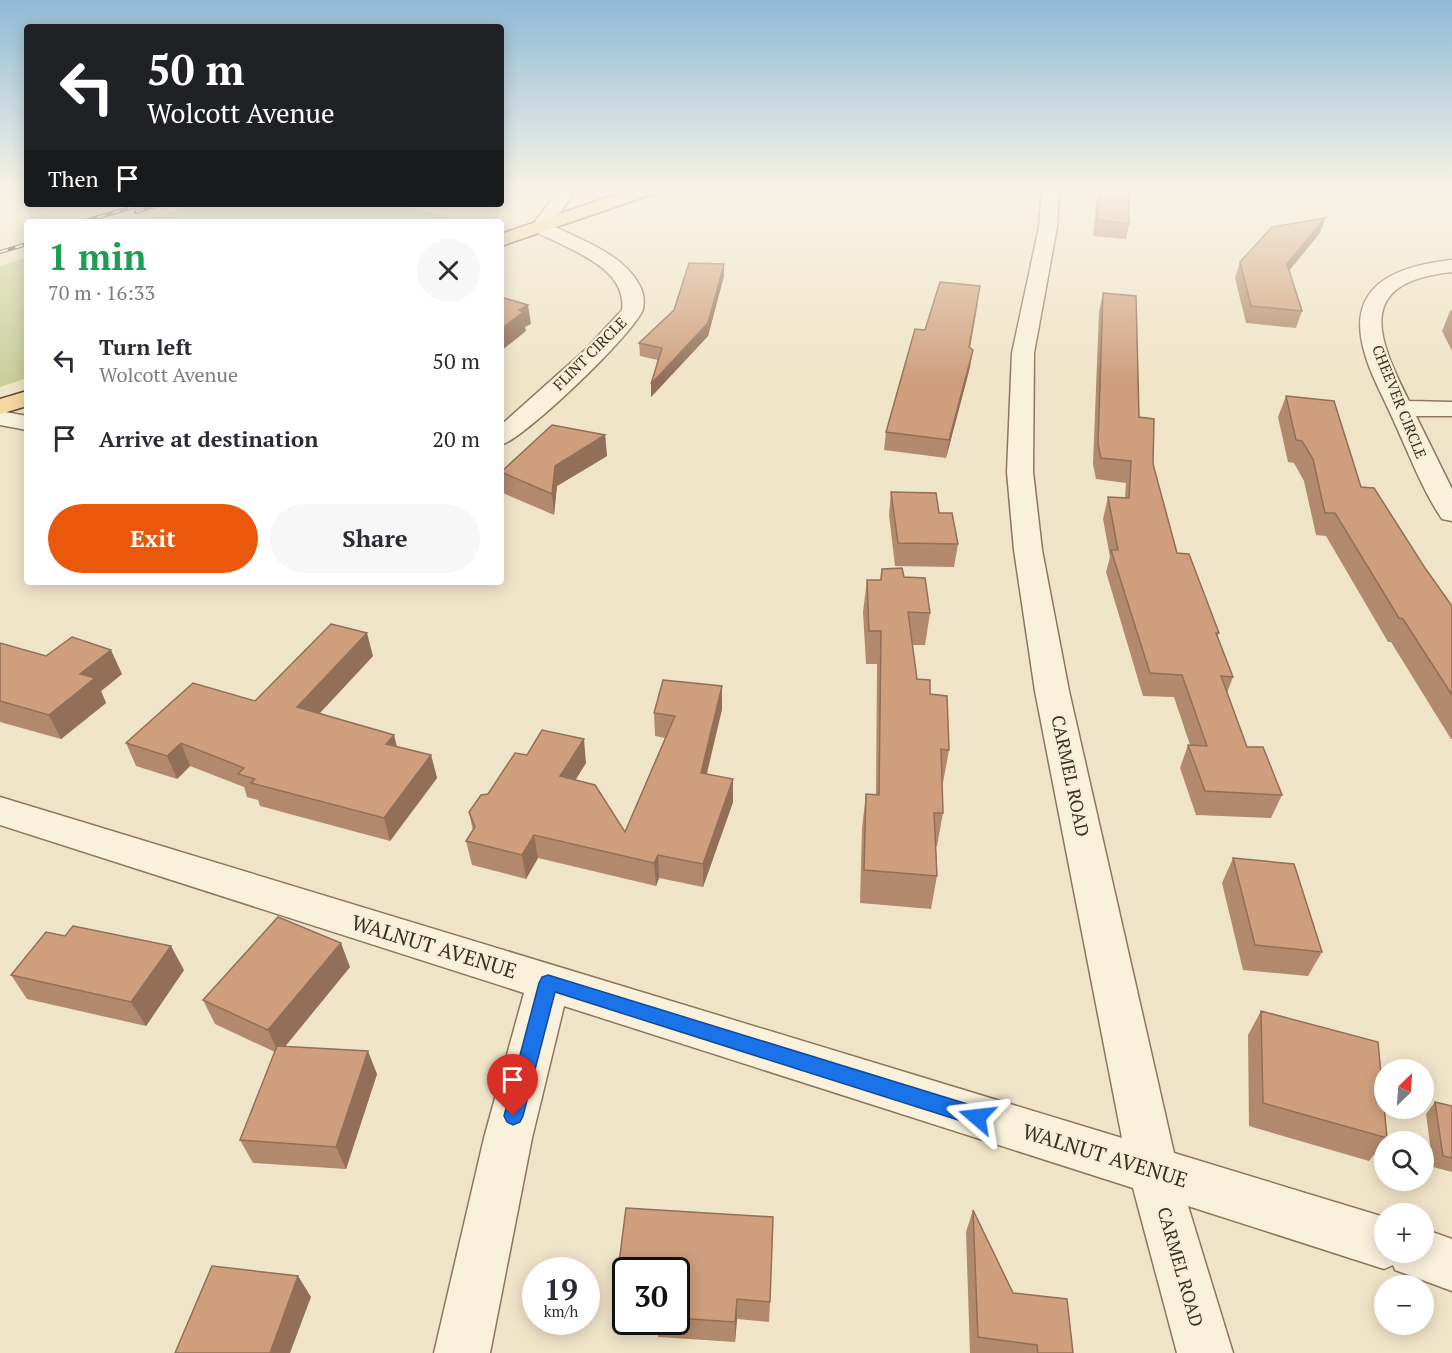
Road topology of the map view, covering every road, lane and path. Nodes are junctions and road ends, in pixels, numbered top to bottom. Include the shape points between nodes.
1 (588, 252) edge
2 (1043, 252) edge
3 (1452, 266) edge
4 (24, 399) edge
5 (0, 407) edge
6 (1400, 408) junction
7 (1452, 409) edge
8 (0, 418) edge
9 (24, 422) edge
10 (504, 434) edge
11 (1452, 513) edge
12 (0, 811) edge
13 (548, 983) junction
14 (1153, 1170) junction
15 (1374, 1241) edge
16 (1434, 1259) edge
17 (1452, 1265) edge
18 (462, 1353) edge
19 (1204, 1353) edge

1 - 10 street, FLINT CIRCLE via 620,276 632,292 632,310 600,348
2 - 14 street, CARMEL ROAD via 1023,353 1020,397 1020,472 1028,550 1052,691
3 - 6 street, CHEEVER CIRCLE via 1406,273 1375,298 1370,322 1375,352
4 - 5 main road
6 - 7 street
6 - 11 street, CHEEVER CIRCLE via 1429,476
8 - 9 street
12 - 13 street, WALNUT AVENUE
13 - 14 street, WALNUT AVENUE
13 - 18 street via 508,1138
14 - 15 street, WALNUT AVENUE
14 - 19 street, CARMEL ROAD
16 - 17 street

